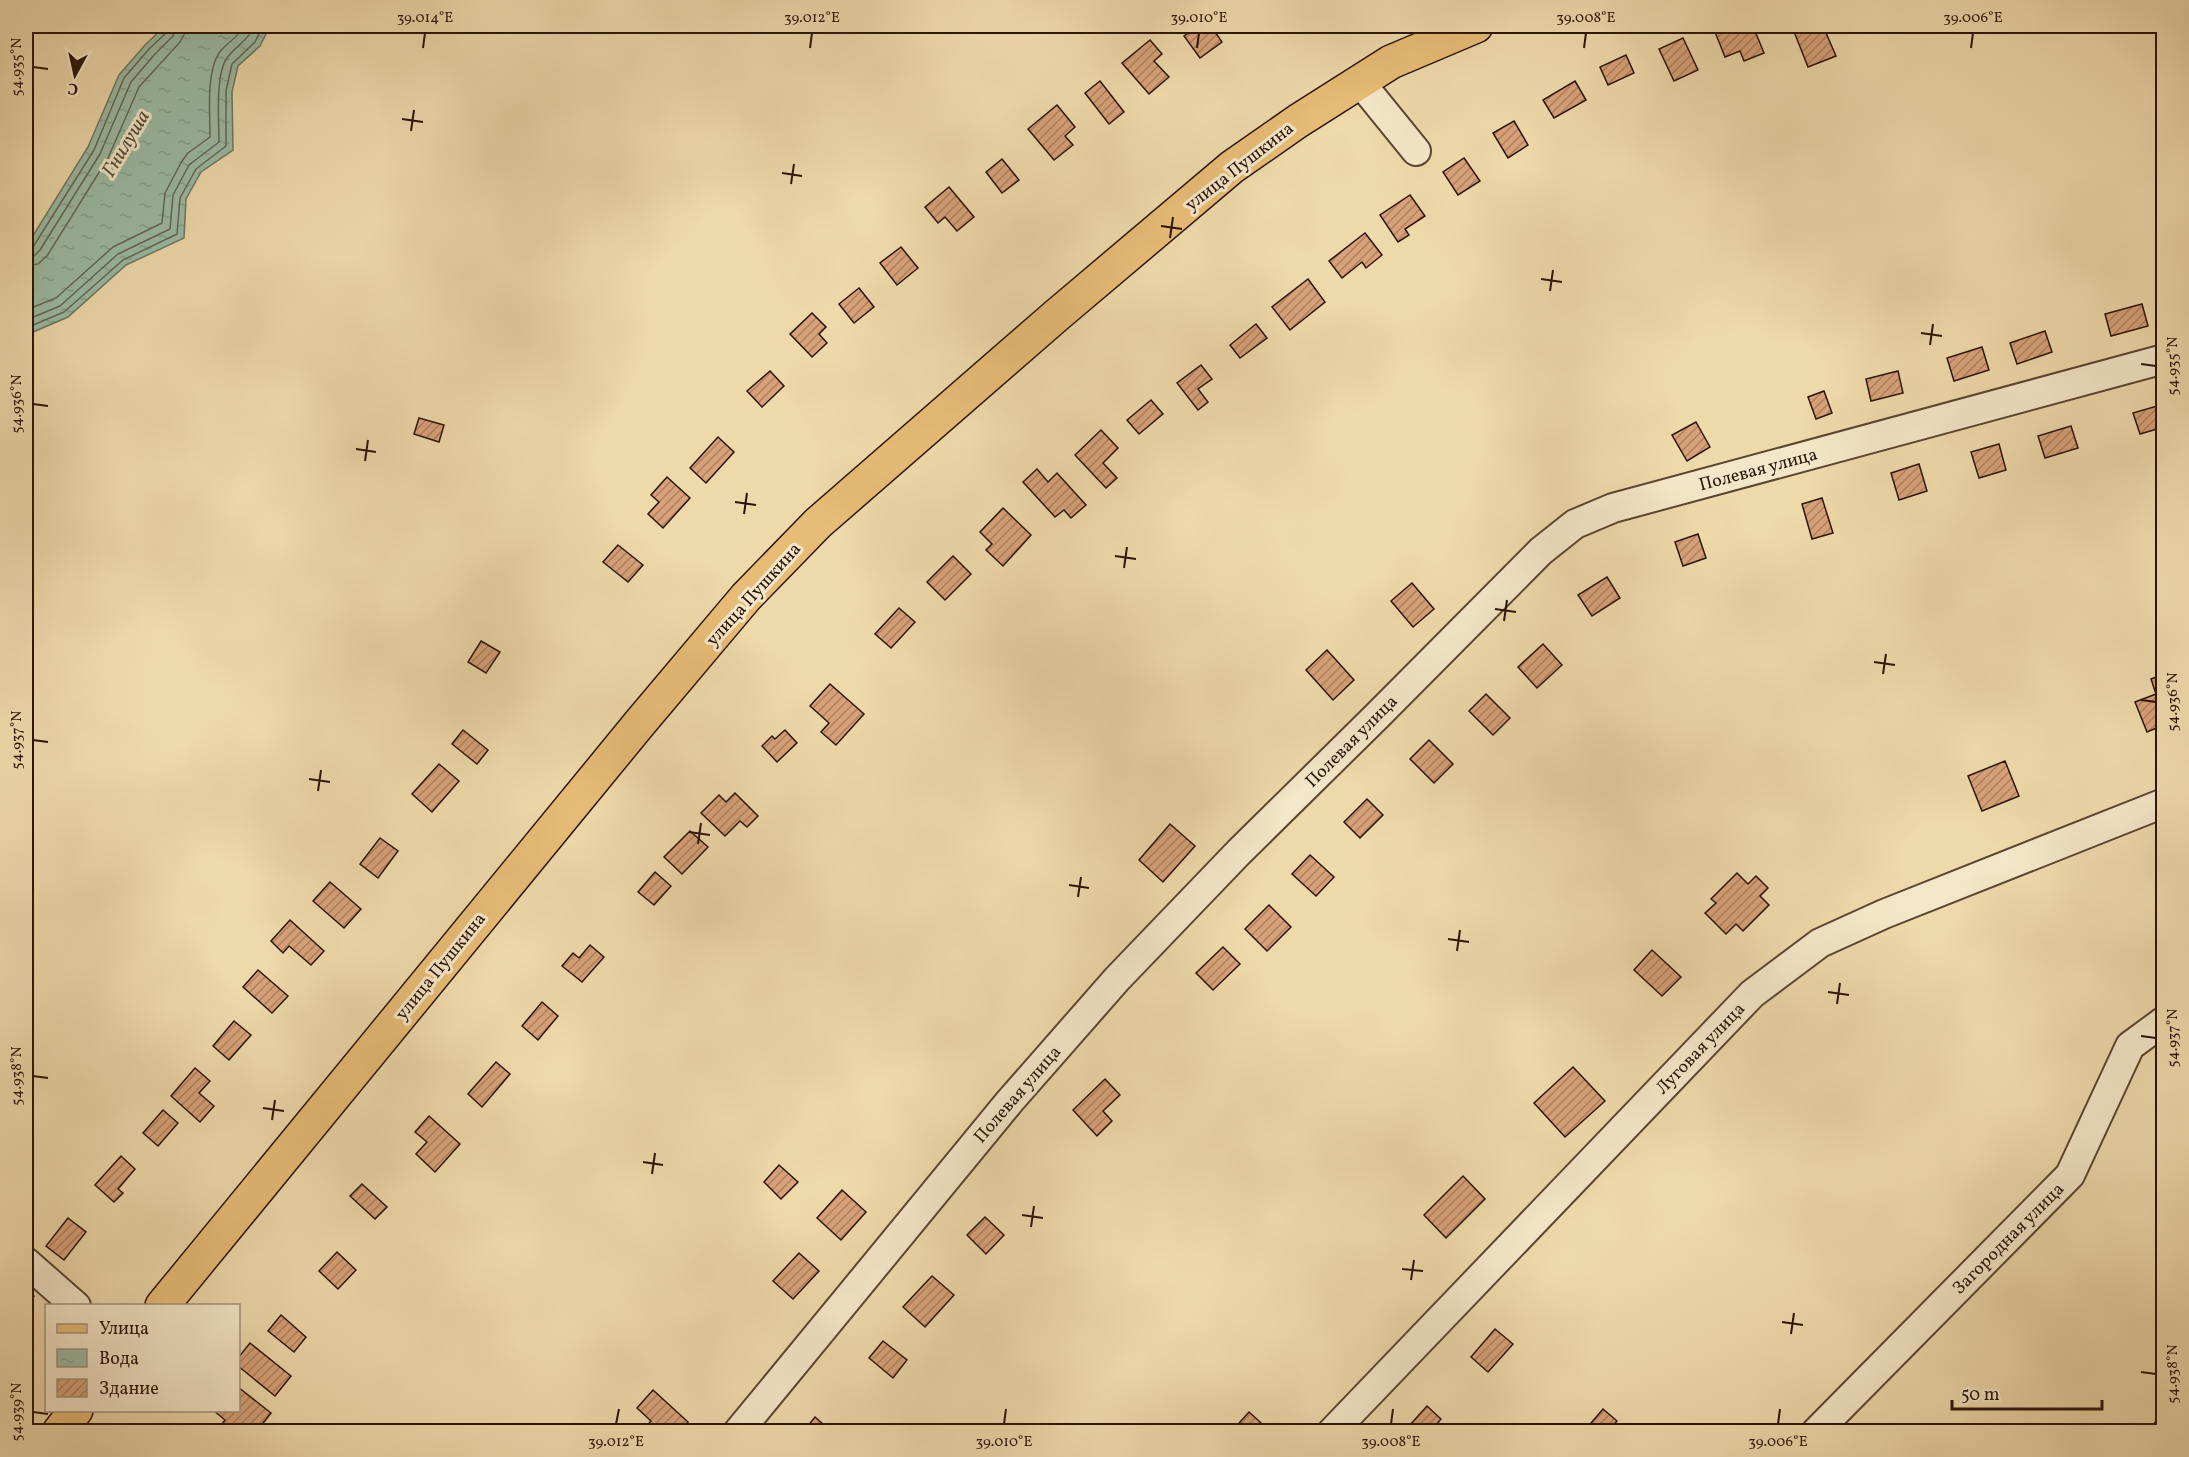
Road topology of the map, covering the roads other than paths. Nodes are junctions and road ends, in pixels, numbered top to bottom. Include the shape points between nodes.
1 (1476, 26) edge
2 (1360, 82) junction
3 (1416, 151) dead end
4 (2163, 359) edge
5 (2163, 803) edge
6 (2163, 1021) edge
7 (26, 1262) edge
8 (75, 1304) edge
9 (163, 1304) edge
10 (74, 1412) edge
11 (1336, 1430) edge
12 (58, 1431) edge
13 (738, 1431) edge
14 (1816, 1431) edge

1 - 2 main road, улица Пушкина via 1391,62
2 - 3 street
2 - 9 main road, улица Пушкина via 1233,167 810,531 746,597 646,715
4 - 13 street, Полевая улица via 1613,508 1575,524 1541,551 1117,979 1010,1101
5 - 11 street, Луговая улица via 1820,943 1752,994
6 - 14 street, Загородная улица via 2130,1046 2070,1175
7 - 8 street
10 - 12 main road

